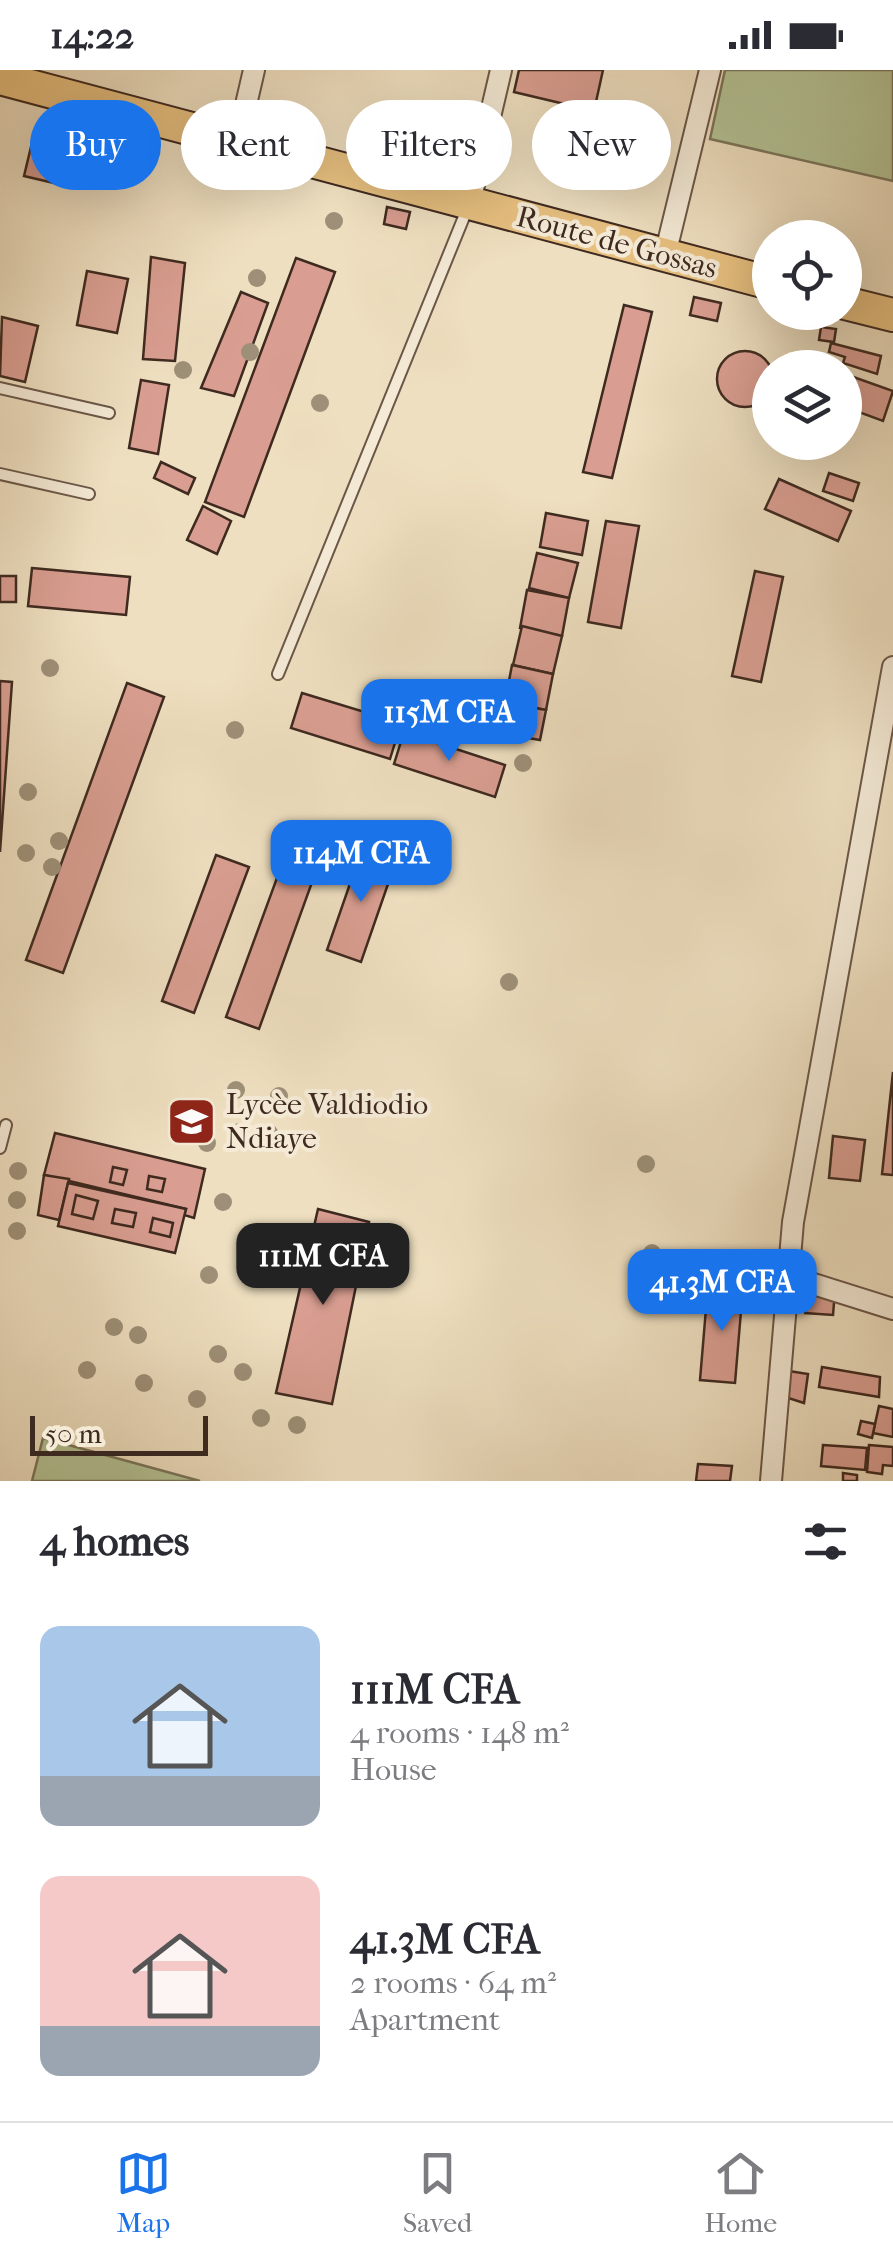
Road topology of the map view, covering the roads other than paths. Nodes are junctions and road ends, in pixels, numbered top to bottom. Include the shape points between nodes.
1 (254, 70) edge
2 (500, 70) edge
3 (710, 70) edge
4 (0, 78) edge
5 (247, 100) edge
6 (181, 124) edge
7 (326, 163) edge
8 (470, 202) junction
9 (664, 255) junction
10 (752, 278) edge
11 (862, 307) edge
12 (893, 315) edge
13 (0, 388) edge
14 (110, 412) dead end
15 (0, 474) edge
16 (89, 494) dead end
17 (893, 668) edge
18 (278, 674) dead end
19 (6, 1125) dead end
20 (0, 1148) edge
21 (788, 1276) junction
22 (893, 1309) edge
23 (772, 1481) edge

1 - 5 street
2 - 8 street
3 - 9 street
4 - 6 main road, Route de Gossas
7 - 8 main road, Route de Gossas
8 - 9 main road, Route de Gossas
8 - 18 lane
9 - 10 main road, Route de Gossas
11 - 12 main road
13 - 14 lane
15 - 16 lane
17 - 21 street
19 - 20 lane
21 - 22 street
21 - 23 street

